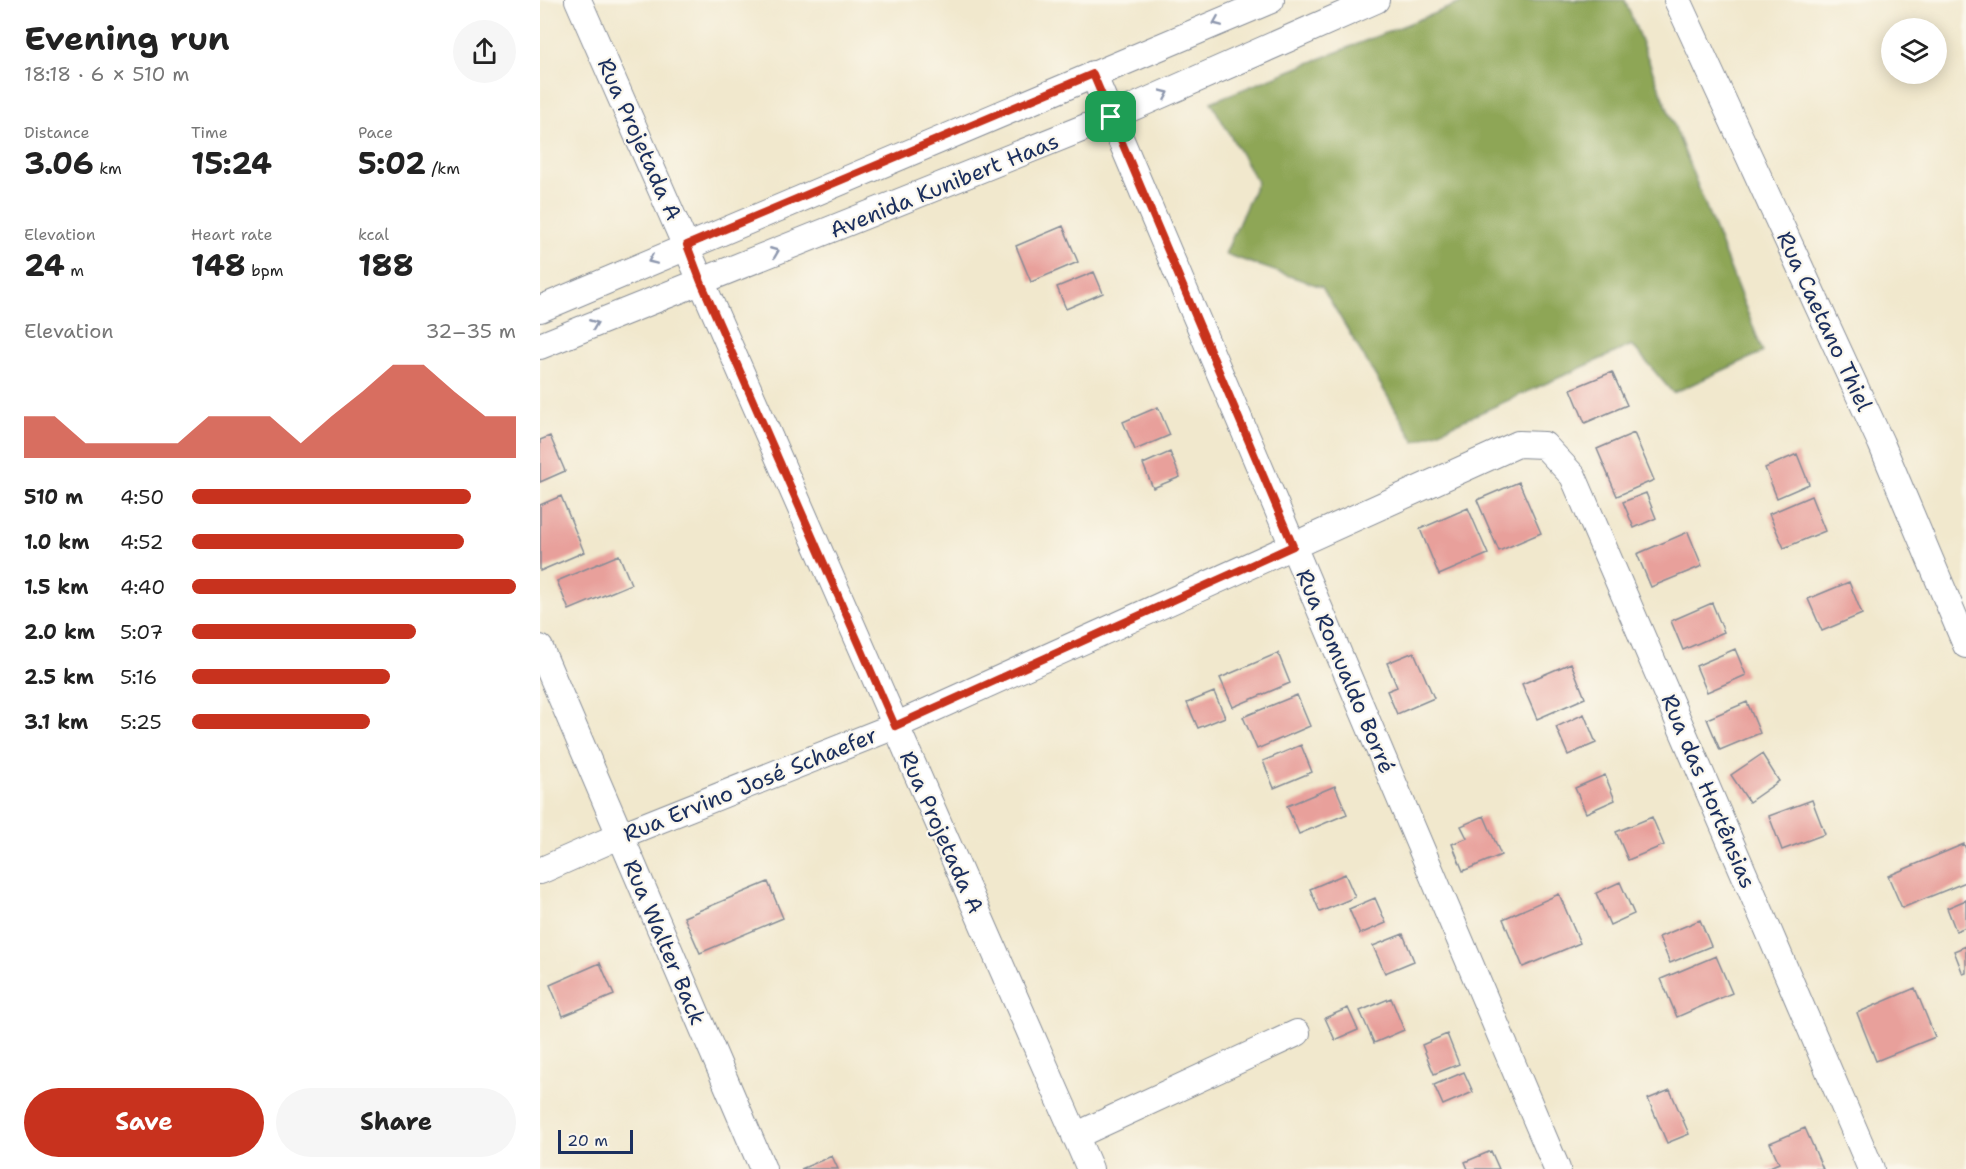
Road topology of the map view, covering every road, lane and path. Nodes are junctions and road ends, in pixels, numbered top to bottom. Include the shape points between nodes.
1 (578, 0) edge
2 (1271, 0) edge
3 (1376, 0) edge
4 (1677, 0) edge
5 (1093, 74) junction
6 (1111, 117) junction
7 (687, 245) junction
8 (701, 282) junction
9 (540, 309) edge
10 (542, 340) edge
11 (1518, 444) joint
12 (1293, 546) junction
13 (1966, 645) edge
14 (540, 648) edge
15 (895, 726) junction
16 (619, 836) junction
17 (540, 871) edge
18 (1297, 1034) dead end
19 (1075, 1136) junction
20 (762, 1169) edge
21 (1090, 1169) edge
22 (1557, 1169) edge
23 (1871, 1169) edge

1 - 7 street, Rua Projetada A
2 -> 5 street, Avenida Kunibert Haas
6 -> 3 street, Avenida Kunibert Haas
4 - 13 street, Rua Caetano Thiel via 1881,443
5 - 6 street, Rua Romualdo Borré
5 - 7 street, Avenida Kunibert Haas
8 -> 6 street, Avenida Kunibert Haas
6 - 12 street, Rua Romualdo Borré
7 - 8 street, Rua Projetada A
7 -> 9 street, Avenida Kunibert Haas
10 -> 8 street, Avenida Kunibert Haas
8 - 15 street, Rua Projetada A
11 - 12 street, Rua Ervino José Schaefer
11 - 23 street, Rua das Hortênsias via 1544,445 1573,476
12 - 15 street, Rua Ervino José Schaefer
12 - 22 street, Rua Romualdo Borré
14 - 16 street, Rua Walter Back
15 - 16 street, Rua Ervino José Schaefer
15 - 19 street, Rua Projetada A
16 - 17 street, Rua Ervino José Schaefer
16 - 20 street, Rua Walter Back
18 - 19 street
19 - 21 street, Rua Projetada A

